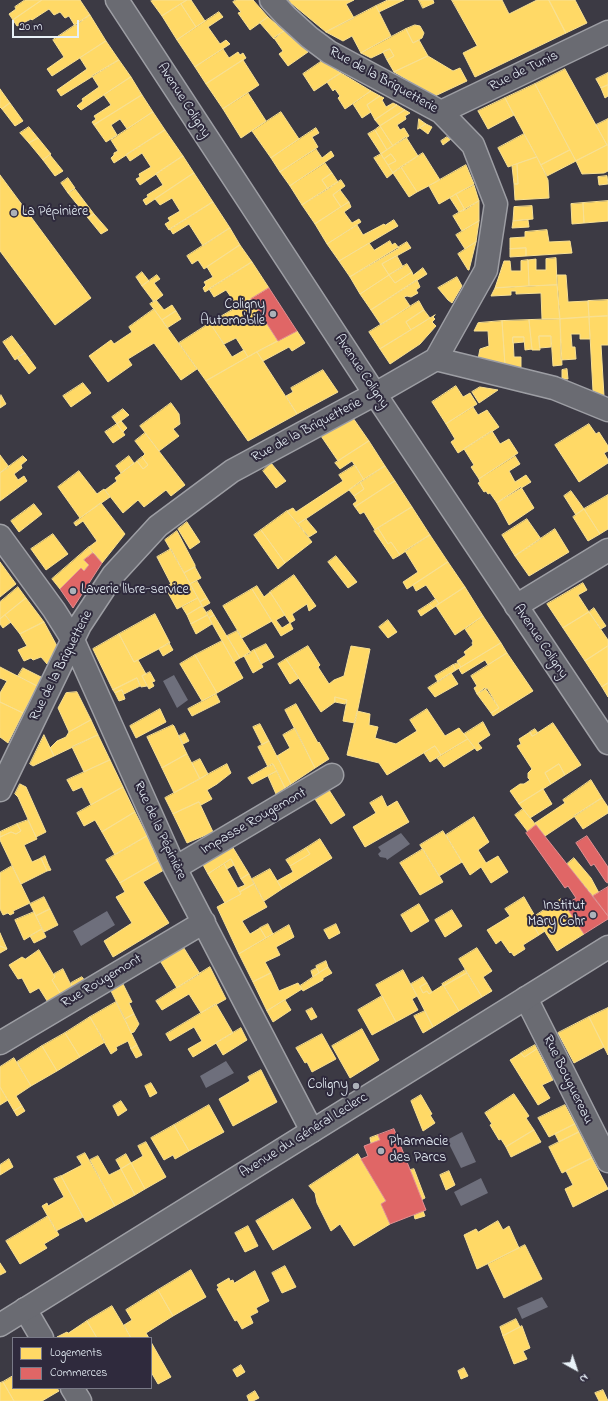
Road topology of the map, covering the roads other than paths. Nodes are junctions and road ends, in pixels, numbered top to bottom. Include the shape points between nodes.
1 (117, 0) edge
2 (271, 0) edge
3 (608, 32) edge
4 (440, 112) junction
5 (436, 359) junction
6 (375, 394) junction
7 (608, 410) edge
8 (0, 536) edge
9 (608, 550) edge
10 (516, 606) junction
11 (73, 640) junction
12 (608, 743) edge
13 (332, 775) dead end
14 (0, 790) edge
15 (175, 868) junction
16 (204, 922) junction
17 (608, 947) edge
18 (526, 998) junction
19 (0, 1043) edge
20 (312, 1131) junction
21 (608, 1161) edge
22 (25, 1309) junction
23 (0, 1325) edge
24 (41, 1337) edge
25 (73, 1389) edge
26 (80, 1401) edge

1 - 6 street, Avenue Coligny
2 - 4 street, Rue de la Briquetterie via 309,37 329,52
3 - 4 street, Rue de Tunis
4 - 5 street, Rue de la Briquetterie via 473,145 496,204 486,270
5 - 6 street, Rue de la Briquetterie
5 - 7 street via 554,388
6 - 10 street, Avenue Coligny
6 - 11 street, Rue de la Briquetterie via 232,471 158,526 114,575 80,625
8 - 11 street, Rue de la Pépinière
9 - 10 street
10 - 12 street, Avenue Coligny
11 - 14 street, Rue de la Briquetterie
11 - 15 street, Rue de la Pépinière
13 - 15 street, Impasse Rougemont
15 - 16 street, Rue de la Pépinière
16 - 19 street, Rue Rougemont
16 - 20 street, Rue de la Pépinière
17 - 18 street, Avenue du Général Leclerc
18 - 20 street, Avenue du Général Leclerc
18 - 21 street, Rue Bouguereau
20 - 22 street, Avenue du Général Leclerc
22 - 23 street, Avenue du Général Leclerc
22 - 24 street
25 - 26 street

